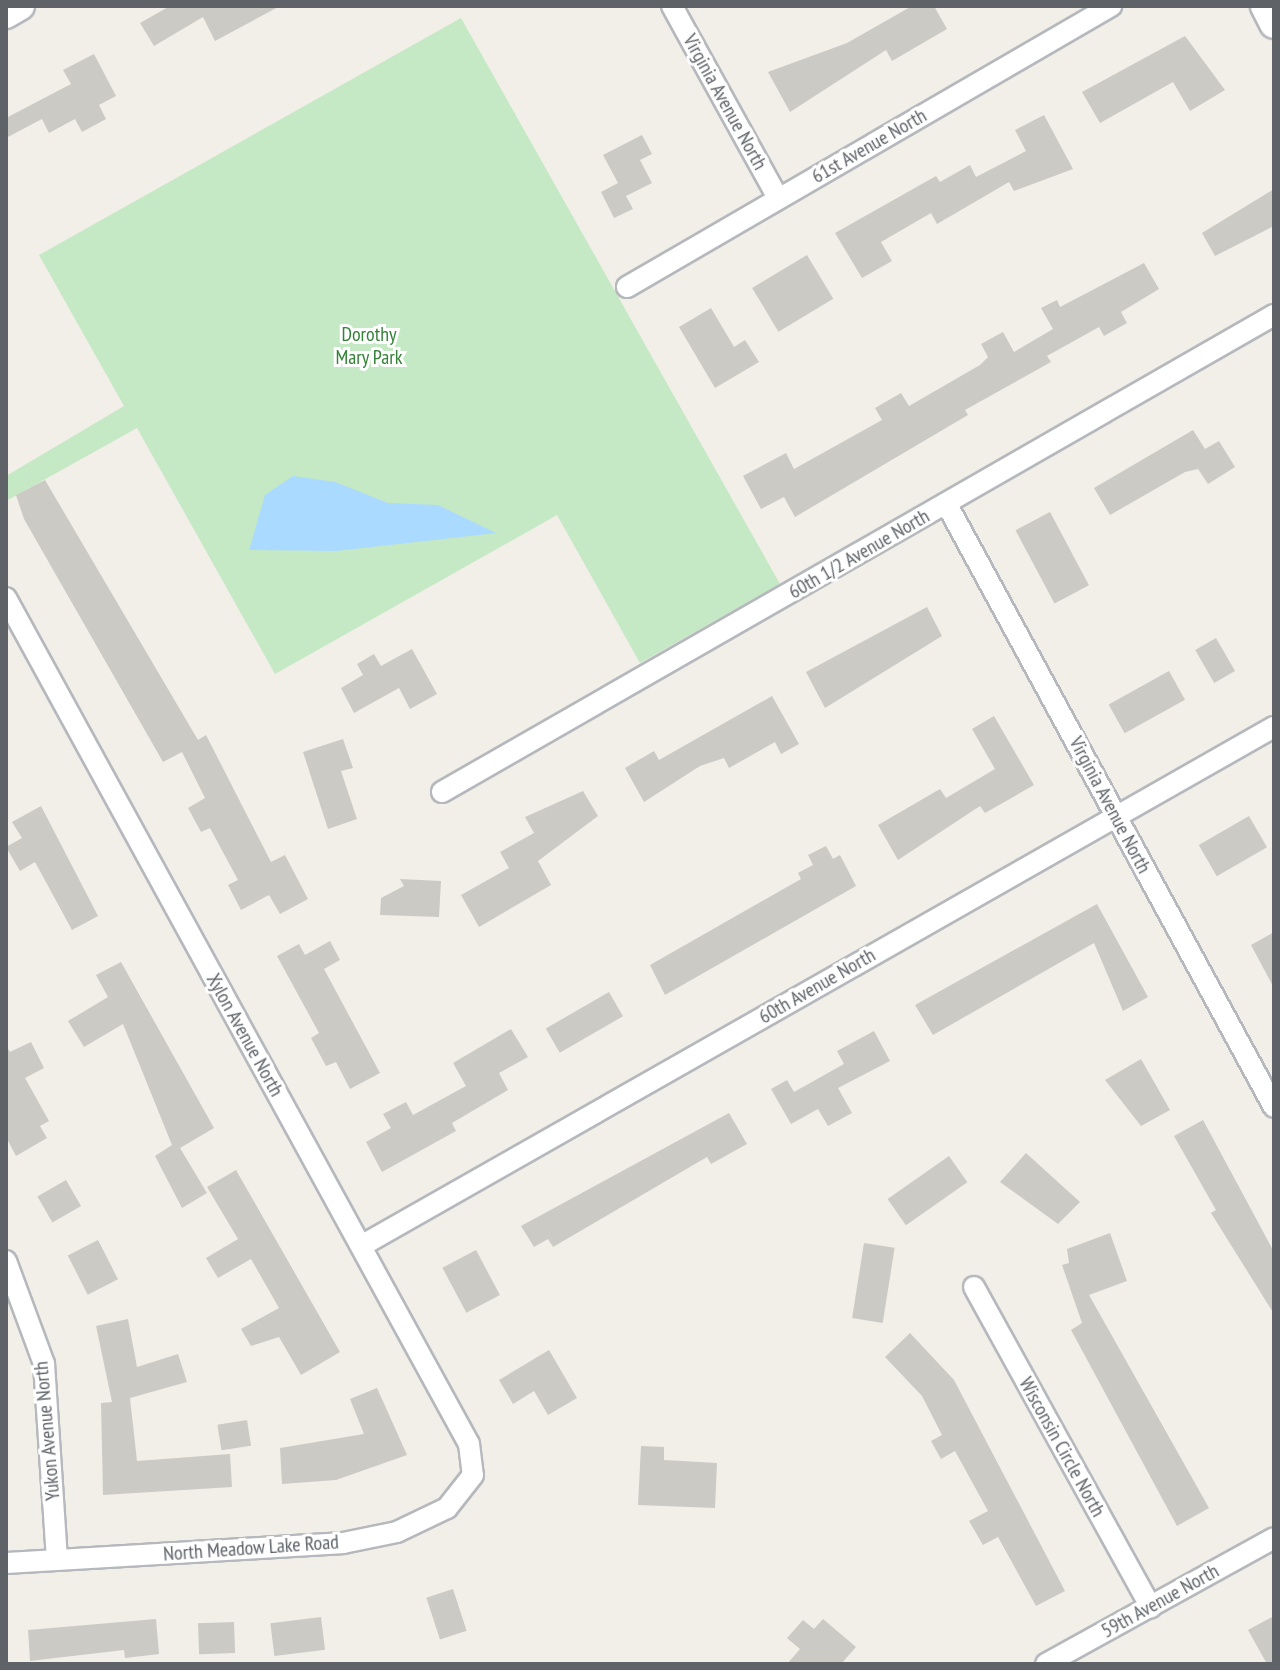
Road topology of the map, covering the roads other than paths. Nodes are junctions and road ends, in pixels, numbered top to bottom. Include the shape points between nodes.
1 (20, 6) edge
2 (672, 6) edge
3 (1111, 6) edge
4 (1265, 6) edge
5 (6, 14) edge
6 (1274, 24) edge
7 (778, 198) junction
8 (627, 287) dead end
9 (1274, 315) edge
10 (946, 503) junction
11 (6, 598) edge
12 (1274, 727) edge
13 (442, 792) dead end
14 (1116, 817) junction
15 (1274, 1107) edge
16 (361, 1246) junction
17 (6, 1261) edge
18 (974, 1287) dead end
19 (473, 1475) joint
20 (1274, 1538) edge
21 (57, 1560) junction
22 (6, 1563) edge
23 (1151, 1607) junction
24 (1046, 1664) edge

1 - 5 street
2 - 7 street, Virginia Avenue North
3 - 7 street, 61st Avenue North
4 - 6 street
7 - 8 street, 61st Avenue North
9 - 10 street, 60th 1/2 Avenue North
10 - 13 street, 60th 1/2 Avenue North
10 - 14 street, Virginia Avenue North
11 - 16 street, Xylon Avenue North
12 - 14 street, 60th Avenue North
14 - 15 street, Virginia Avenue North
14 - 16 street, 60th Avenue North
16 - 19 street, Xylon Avenue North via 469,1444
17 - 21 street, Yukon Avenue North via 44,1364
18 - 23 street, Wisconsin Circle North
19 - 21 street, North Meadow Lake Road via 447,1508 397,1532 343,1543
20 - 23 street, 59th Avenue North
21 - 22 street, North Meadow Lake Road
23 - 24 street, 59th Avenue North

